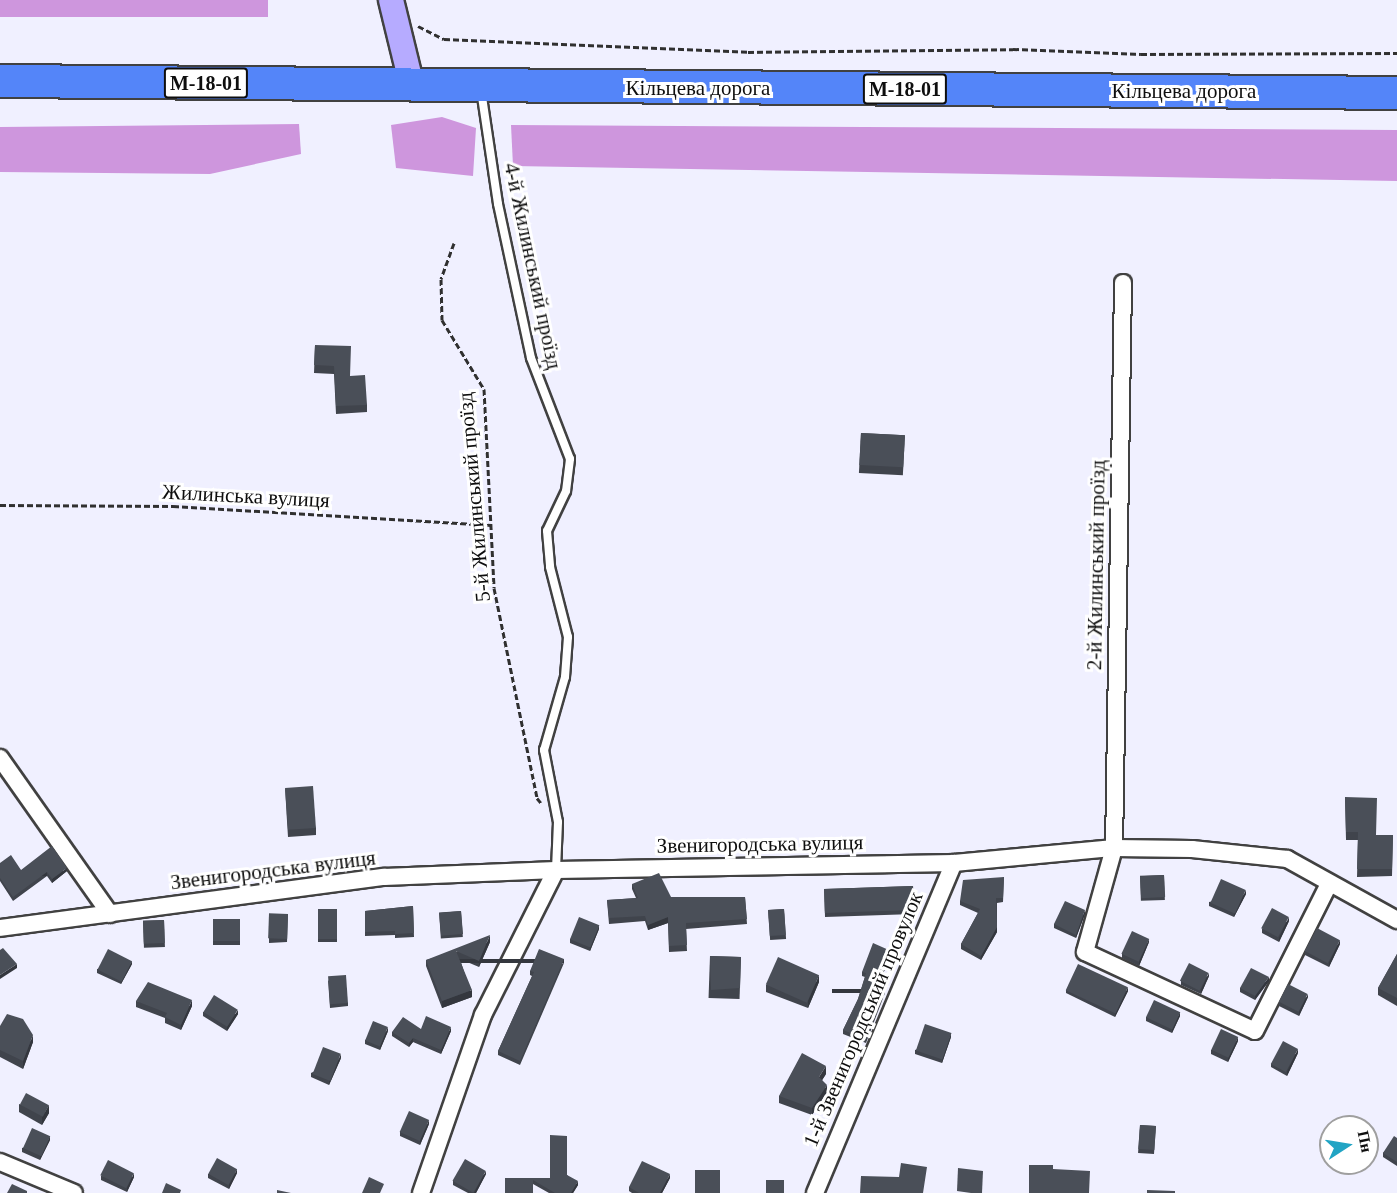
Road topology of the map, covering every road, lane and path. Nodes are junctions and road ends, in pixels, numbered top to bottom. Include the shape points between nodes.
1 (391, 0) edge
2 (397, 24) junction
3 (1397, 53) edge
4 (0, 81) edge
5 (412, 86) junction
6 (480, 87) junction
7 (1397, 93) edge
8 (454, 243) dead end
9 (1123, 283) dead end
10 (0, 505) edge
11 (491, 525) junction
12 (0, 758) edge
13 (558, 822) junction
14 (1114, 848) junction
15 (954, 863) junction
16 (556, 870) junction
17 (1329, 884) junction
18 (110, 914) junction
19 (1397, 920) edge
20 (0, 928) edge
21 (0, 1162) edge
22 (74, 1193) edge
23 (421, 1193) edge
24 (815, 1193) edge

1 - 2 street
2 - 3 path via 421,27 444,39 748,52 1013,49 1141,54
2 - 5 street
4 - 5 highway, Кільцева дорога / М-18-01
5 - 6 highway, Кільцева дорога / М-18-01
6 - 7 highway, Кільцева дорога / М-18-01
6 - 13 lane, 4-й Жилинський проїзд via 498,204 531,358 570,459 566,491 547,531 550,567 568,638 565,676 544,750
8 - 11 path, 5-й Жилинський проїзд via 441,279 442,320 484,389
9 - 14 street, 2-й Жилинський проїзд
10 - 11 path, Жилинська вулиця via 173,506
11 - 13 path, 5-й Жилинський проїзд via 494,588 537,798
12 - 18 street
13 - 16 lane, 4-й Жилинський проїзд
14 - 15 street, Звенигородська вулиця
14 - 17 street, Звенигородська вулиця via 1192,849 1287,859
14 - 17 street, 2-й Жилинський проїзд via 1085,952 1255,1031
15 - 16 street, Звенигородська вулиця
15 - 24 street, 1-й Звенигородський провулок
16 - 18 street, Звенигородська вулиця via 384,877
16 - 23 street via 483,1015
17 - 19 street, Звенигородська вулиця
18 - 20 street, Звенигородська вулиця
21 - 22 street

